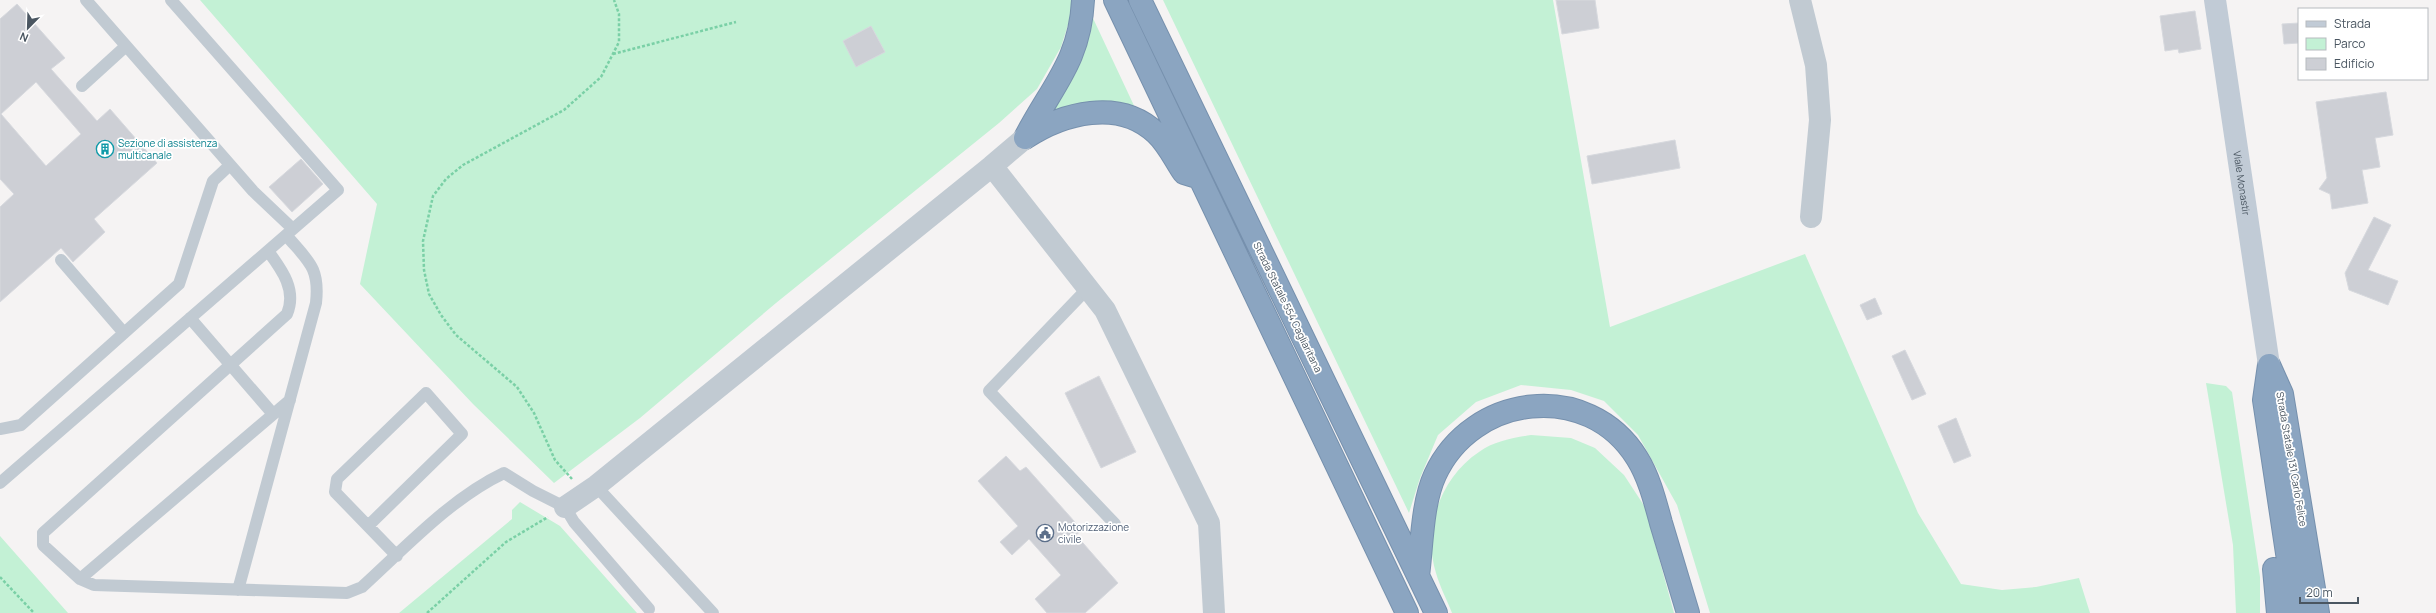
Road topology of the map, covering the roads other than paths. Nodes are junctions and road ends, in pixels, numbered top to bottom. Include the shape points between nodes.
1 (86, 0) edge
2 (171, 0) edge
3 (1083, 0) edge
4 (1115, 0) edge
5 (1140, 0) edge
6 (1800, 0) edge
7 (2215, 0) edge
8 (126, 46) junction
9 (82, 86) dead end
10 (1025, 138) junction
11 (230, 165) junction
12 (992, 166) junction
13 (1201, 179) junction
14 (1811, 217) dead end
15 (290, 232) junction
16 (268, 251) junction
17 (61, 260) dead end
18 (1088, 288) junction
19 (190, 318) junction
20 (124, 333) junction
21 (230, 364) junction
22 (2269, 365) junction
23 (290, 400) junction
24 (273, 414) junction
25 (0, 429) edge
26 (2273, 459) junction
27 (2294, 459) junction
28 (0, 483) edge
29 (591, 490) junction
30 (565, 507) junction
31 (1115, 524) dead end
32 (368, 526) junction
33 (397, 556) junction
34 (1418, 576) junction
35 (80, 579) junction
36 (238, 590) junction
37 (649, 610) dead end
38 (713, 613) edge
39 (1214, 613) edge
40 (1407, 613) edge
41 (1436, 613) edge
42 (1688, 613) edge
43 (2278, 613) edge
44 (2296, 613) edge
45 (2318, 613) edge
46 (2332, 613) edge

1 - 8 lane
2 - 15 lane via 338,190
3 - 10 highway via 1079,35 1072,57
4 - 13 highway
5 - 34 highway, Strada Statale 554 Cagliaritana
6 - 14 street via 1816,65 1820,120
7 - 22 main road, Viale Monastir
8 - 9 lane
8 - 11 lane
10 - 12 street
10 - 13 highway via 1047,126 1084,114 1119,113 1134,117 1146,125 1163,141 1184,173
11 - 15 lane
11 - 20 lane via 213,181 179,284
12 - 18 street
12 - 29 street
13 - 40 highway
15 - 16 lane
15 - 23 lane via 313,267 318,284 316,303
16 - 19 lane
16 - 21 lane via 286,275 292,303 287,314
17 - 20 lane
18 - 31 lane via 989,391
18 - 39 street via 1105,310 1209,523
19 - 21 lane
19 - 28 lane
20 - 25 lane via 22,425
21 - 24 lane
21 - 35 lane via 43,533 43,545
22 - 26 highway, Strada Statale 131 Carlo Felice via 2264,400
22 - 27 highway, Strada Statale 131 Carlo Felice via 2282,394
23 - 24 lane
23 - 36 lane
24 - 35 lane
26 - 43 highway via 2264,490 2278,591
26 - 44 highway, Strada Statale 131 Carlo Felice
27 - 45 highway, Strada Statale 131 Carlo Felice
27 - 46 highway via 2311,483
29 - 30 street
29 - 38 lane
30 - 33 lane via 504,473 483,482 454,504
30 - 37 lane via 574,522
32 - 32 lane via 335,492 337,480 426,393 462,434
32 - 33 lane
33 - 36 lane via 362,587 347,593
34 - 41 highway, Strada Statale 554 Cagliaritana
34 - 42 highway via 1428,495 1434,475 1450,449 1467,432 1485,420 1510,409 1536,405 1561,407 1588,415 1611,429 1638,458 1652,491
35 - 36 lane via 94,585

